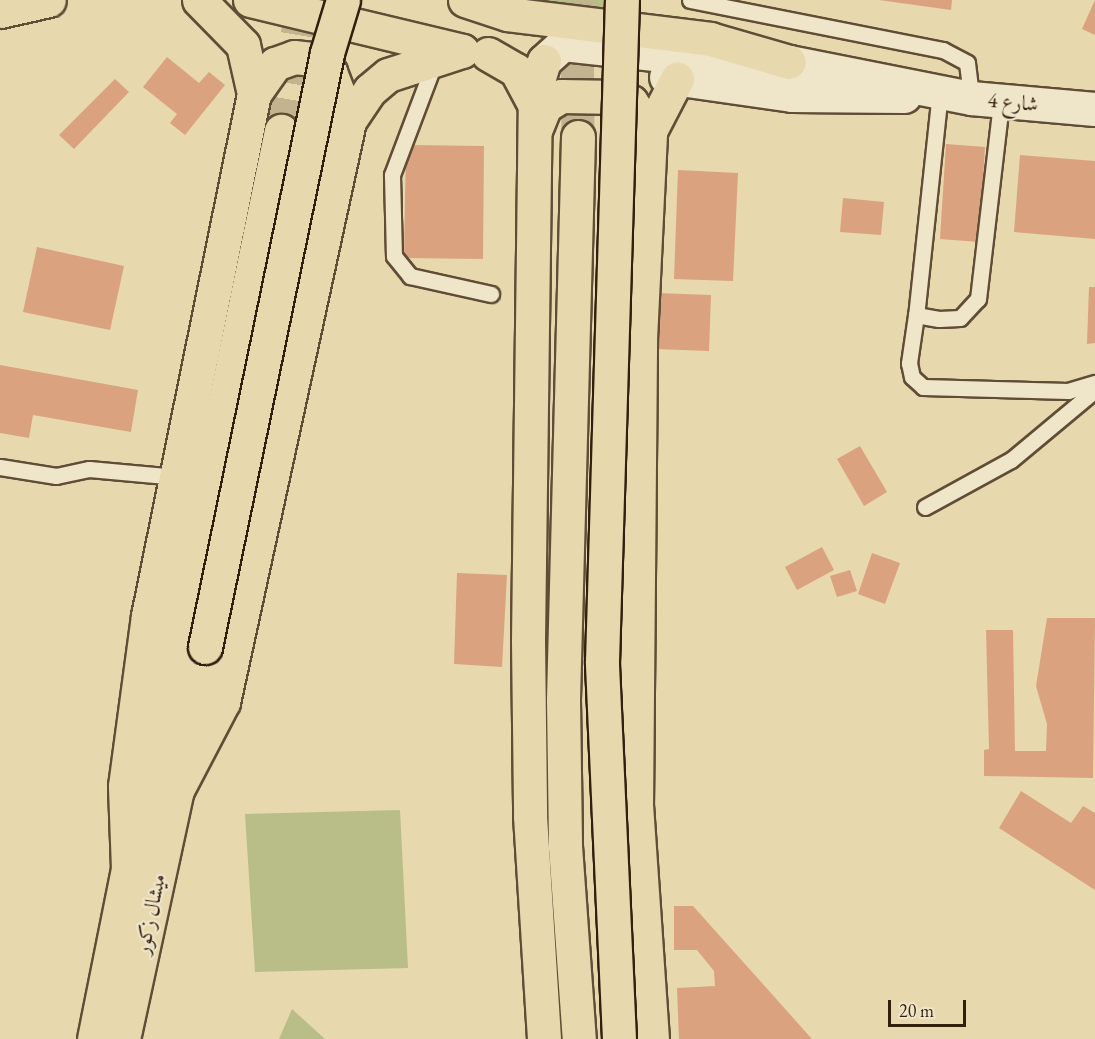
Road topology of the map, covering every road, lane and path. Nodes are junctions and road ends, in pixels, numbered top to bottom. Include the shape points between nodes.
1 (16, 0) edge
2 (49, 0) edge
3 (200, 0) edge
4 (250, 0) edge
5 (343, 0) edge
6 (465, 0) edge
7 (622, 0) edge
8 (690, 0) edge
9 (0, 10) edge
10 (462, 54) junction
11 (544, 61) junction
12 (789, 62) junction
13 (677, 79) junction
14 (936, 91) junction
15 (254, 94) junction
16 (986, 100) junction
17 (1095, 109) edge
18 (535, 116) junction
19 (349, 121) junction
20 (281, 131) tunnel mouth
21 (650, 131) junction
22 (578, 137) tunnel mouth
23 (491, 294) dead end
24 (916, 315) junction
25 (1095, 383) edge
26 (1095, 390) edge
27 (0, 467) edge
28 (177, 477) junction
29 (925, 507) dead end
30 (177, 790) junction
31 (128, 869) junction
32 (94, 1039) edge
33 (123, 1039) edge
34 (544, 1039) edge
35 (579, 1039) edge
36 (619, 1039) edge
37 (652, 1039) edge

1 - 9 main road
2 - 9 main road
3 - 15 main road via 243,45
4 - 10 main road
5 - 30 main road, bridge via 327,53
6 - 12 main road via 507,14 710,39
7 - 36 main road, bridge via 602,661
8 - 16 lane via 943,50 967,63
10 - 11 main road
10 - 18 main road via 516,70
10 - 19 main road via 388,75 370,90
10 - 23 lane via 392,175 394,256 410,276
11 - 12 main road, شارع 4 via 563,44 736,63
11 - 13 main road
11 - 18 main road
12 - 14 main road, شارع 4
13 - 14 main road via 845,99
13 - 21 main road
14 - 16 main road, شارع 4
14 - 24 lane
15 - 19 main road via 275,64 294,57 314,59 330,72
15 - 28 main road
16 - 17 main road, شارع 4
16 - 24 lane via 978,299 967,314 953,320
18 - 21 main road via 550,101 584,94 632,102
18 - 34 main road via 529,721
19 - 30 main road via 223,702
20 - 31 main road, ميشال زكور
21 - 37 main road via 637,454 636,807
22 - 35 main road via 563,700 565,846
24 - 25 lane via 909,363 912,377 923,387 1068,391
26 - 29 lane via 1011,460
27 - 28 lane via 56,476 89,469
28 - 31 main road via 148,616 128,757 122,824
30 - 33 main road, ميشال زكور
31 - 32 main road, ميشال زكور

